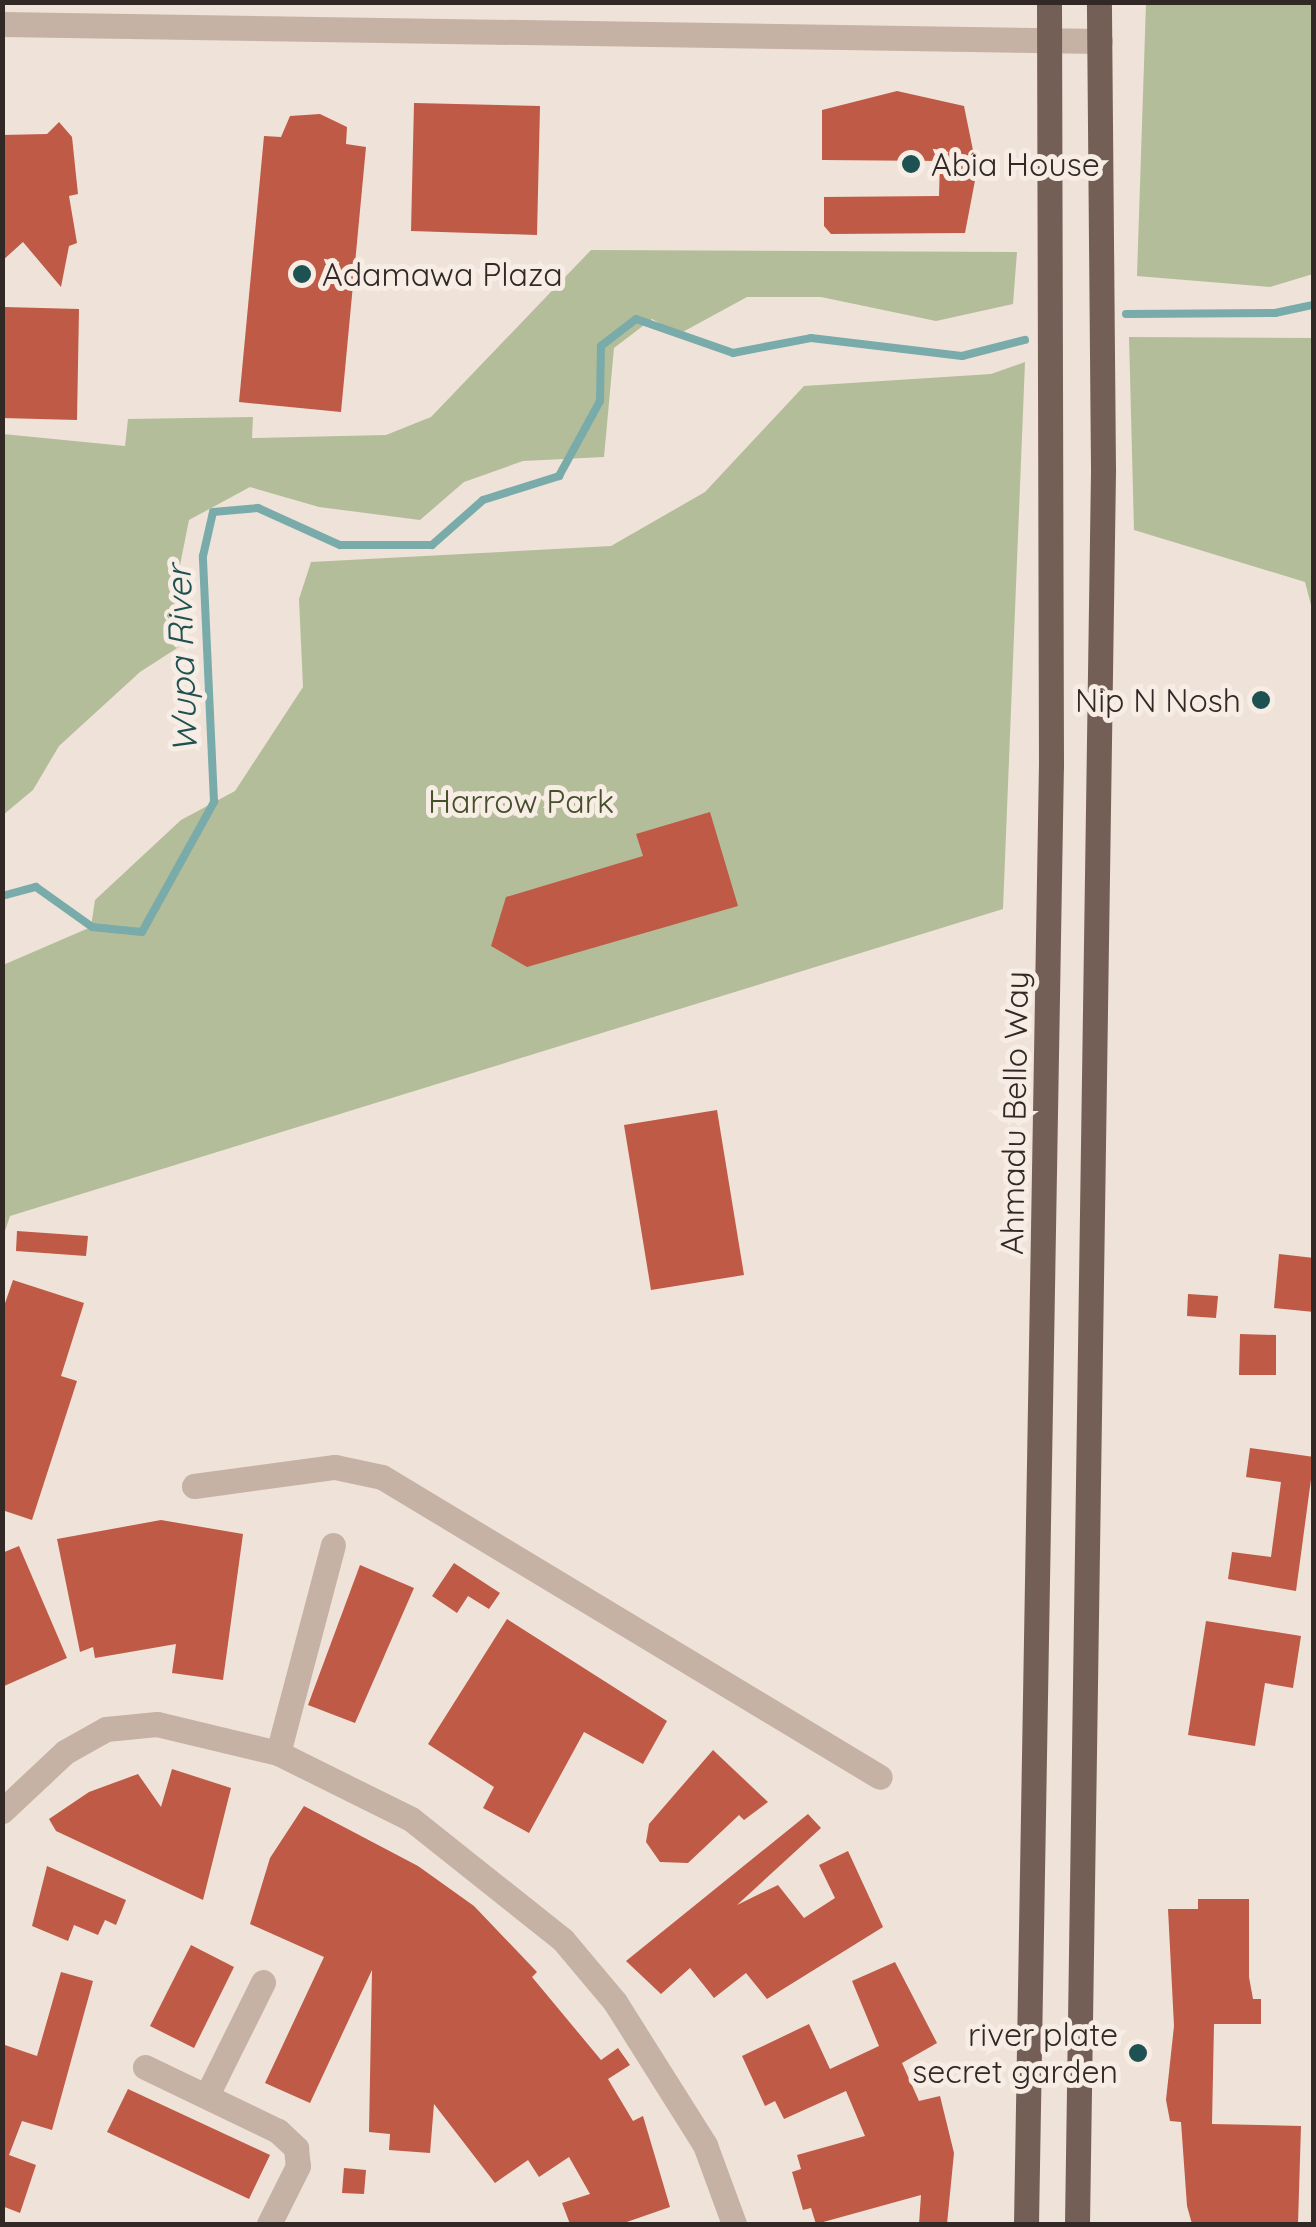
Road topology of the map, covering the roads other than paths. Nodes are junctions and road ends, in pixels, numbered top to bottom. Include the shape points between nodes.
1 (1049, 2) edge
2 (1100, 2) edge
3 (2, 24) edge
4 (1049, 40) junction
5 (1100, 41) junction
6 (194, 1486) dead end
7 (333, 1545) dead end
8 (278, 1753) junction
9 (880, 1776) dead end
10 (2, 1811) edge
11 (263, 1982) dead end
12 (145, 2068) dead end
13 (207, 2095) junction
14 (269, 2224) edge
15 (734, 2224) edge
16 (1026, 2224) edge
17 (1077, 2224) edge

1 - 4 main road, Ahmadu Bello Way
2 - 5 main road
3 - 4 street
4 - 5 street
4 - 16 main road, Ahmadu Bello Way via 1052,469
5 - 17 main road via 1103,469
6 - 9 street via 335,1467 382,1477
7 - 8 street
8 - 10 street via 175,1727 106,1729 65,1752
8 - 15 street via 410,1820 562,1940 668,2076
11 - 13 street
12 - 13 street
13 - 14 street via 296,2148 298,2166

